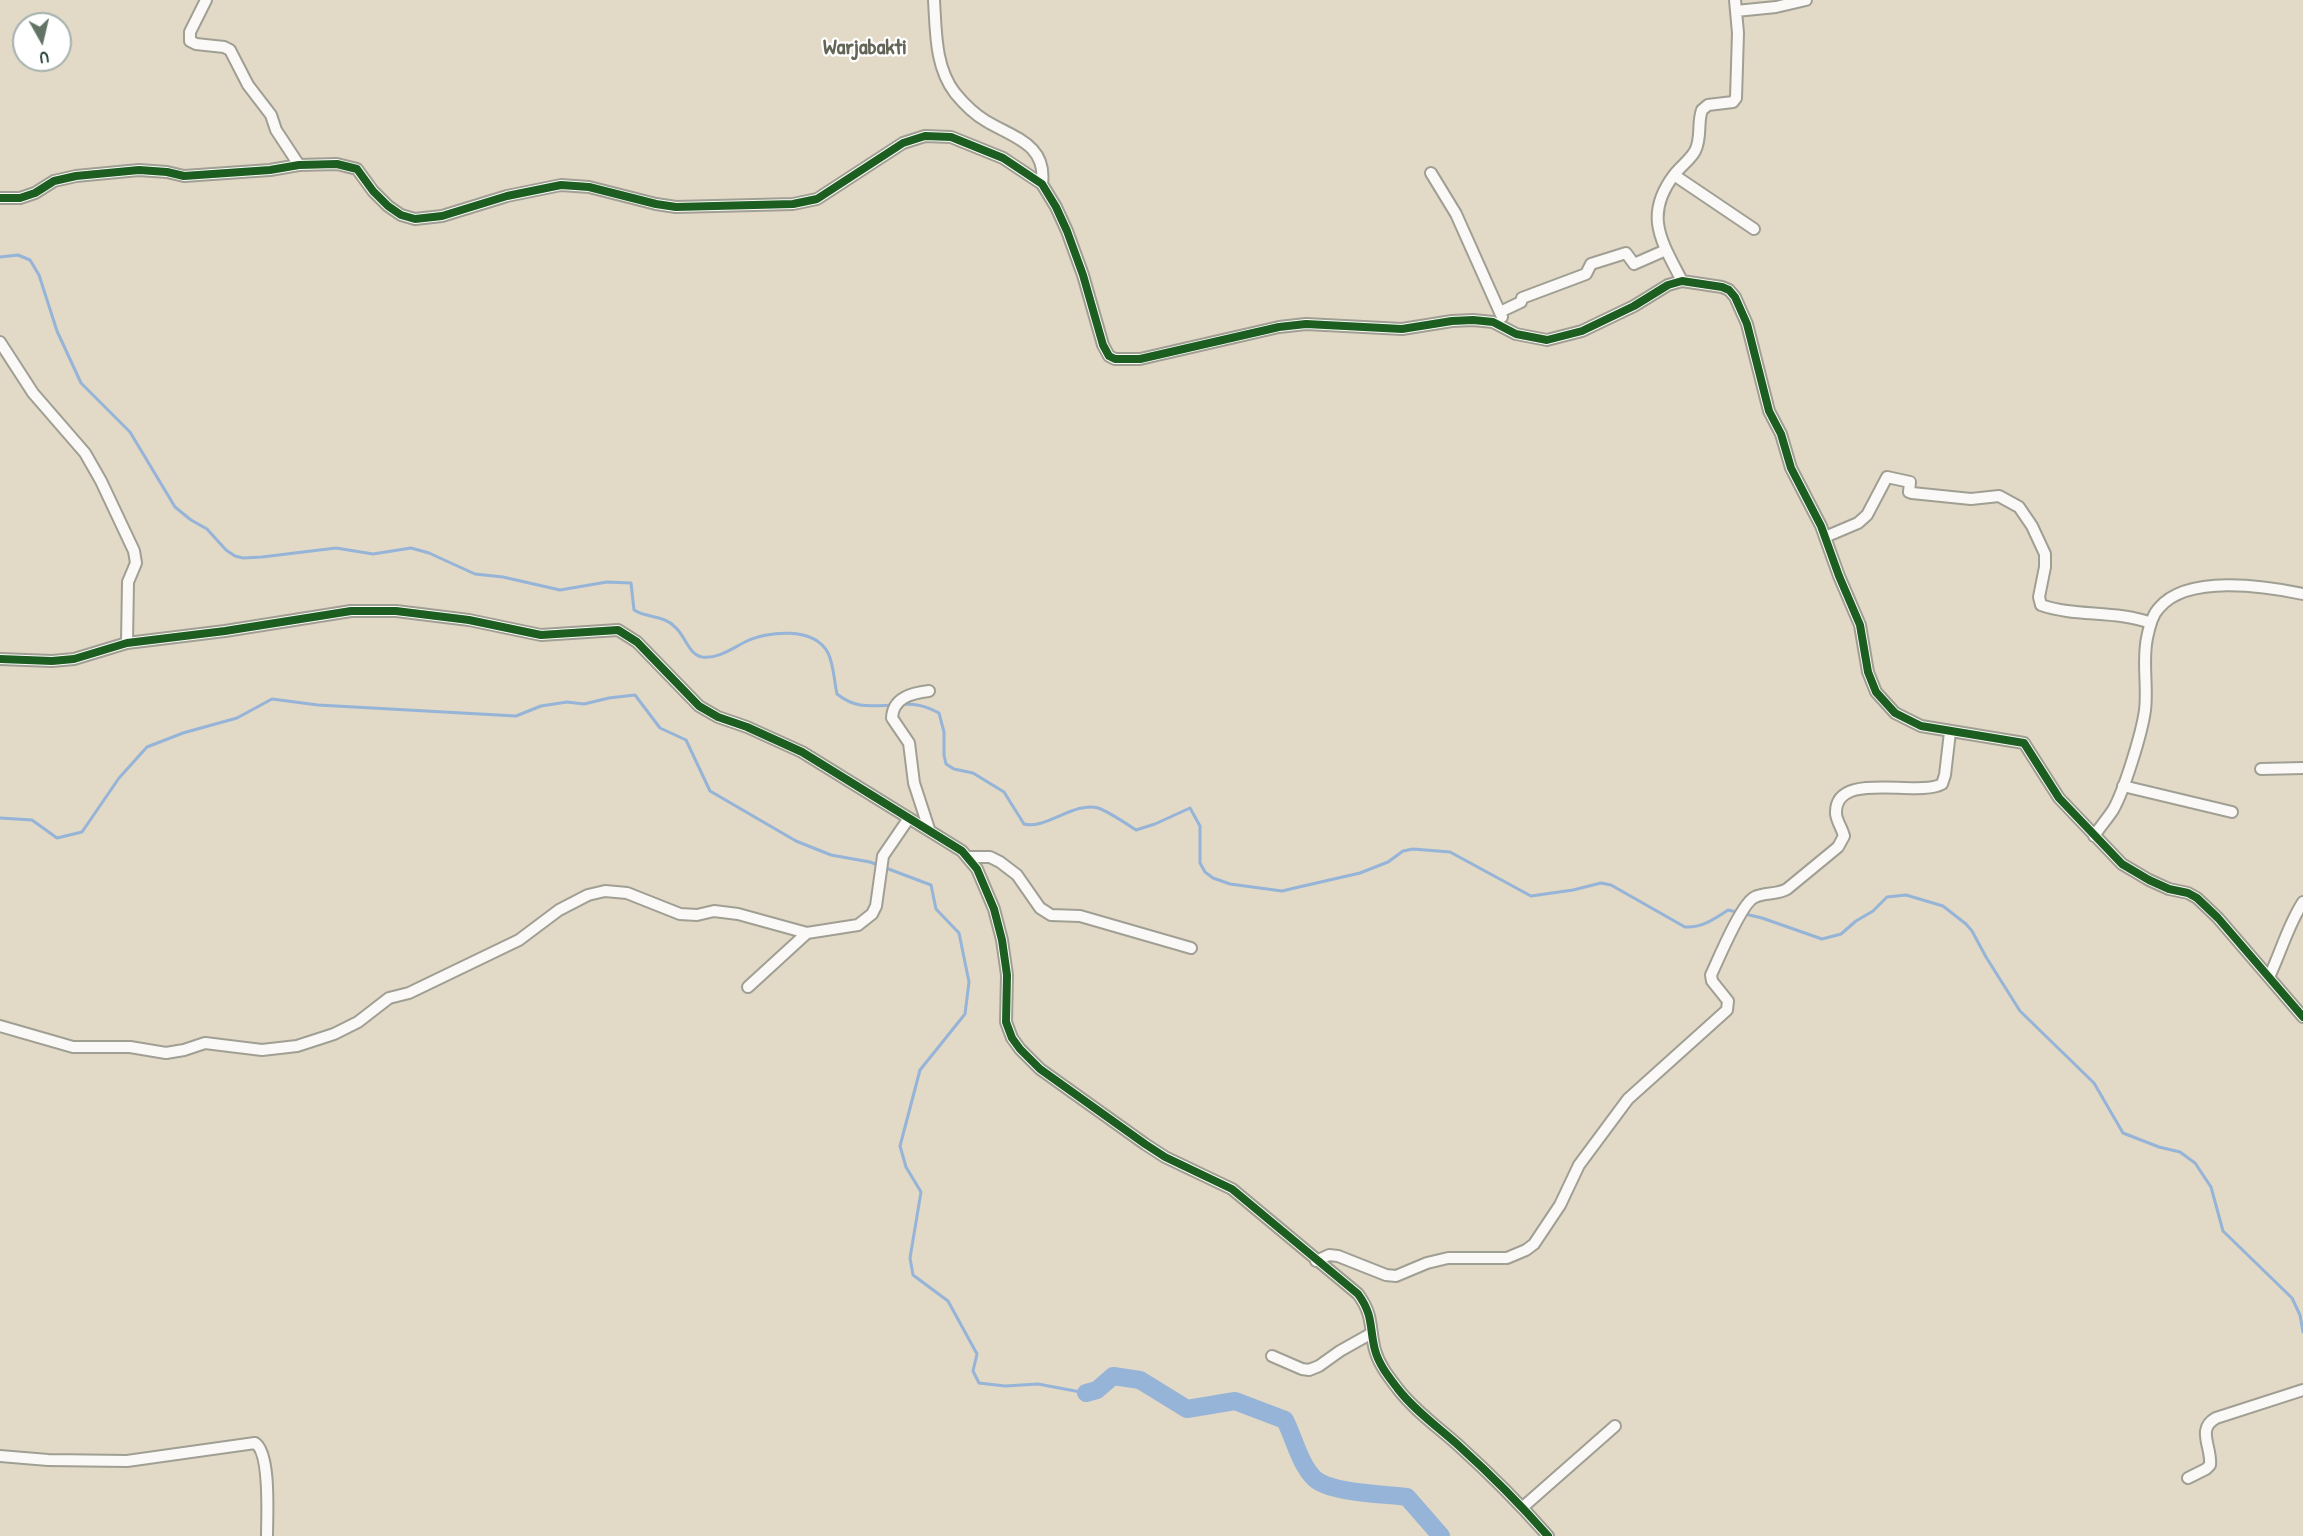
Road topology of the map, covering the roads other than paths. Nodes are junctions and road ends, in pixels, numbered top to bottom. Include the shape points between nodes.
1 (206, 0) edge
2 (934, 0) edge
3 (1806, 0) edge
4 (1735, 5) edge
5 (299, 165) junction
6 (1431, 173) dead end
7 (1674, 175) junction
8 (1042, 184) junction
9 (0, 198) edge
10 (1754, 229) dead end
11 (1666, 250) junction
12 (1682, 281) junction
13 (1500, 312) junction
14 (1507, 328) junction
15 (0, 342) edge
16 (1826, 537) junction
17 (2303, 594) edge
18 (2151, 623) junction
19 (127, 643) junction
20 (0, 659) edge
21 (928, 691) dead end
22 (1950, 732) junction
23 (2303, 768) edge
24 (2261, 769) dead end
25 (2123, 786) junction
26 (2232, 812) dead end
27 (909, 818) junction
28 (929, 829) junction
29 (2094, 836) junction
30 (968, 857) junction
31 (2303, 902) edge
32 (807, 933) junction
33 (1191, 948) dead end
34 (2269, 977) junction
35 (748, 987) dead end
36 (2303, 1017) edge
37 (0, 1026) edge
38 (1316, 1261) junction
39 (1372, 1333) junction
40 (1272, 1356) dead end
41 (2303, 1390) edge
42 (1615, 1426) dead end
43 (0, 1456) edge
44 (2188, 1478) dead end
45 (1523, 1507) junction
46 (267, 1536) edge
47 (1548, 1536) edge

1 - 5 street via 190,32 190,41 231,50 248,85 271,115
2 - 8 street via 941,65 954,92 977,116 1023,140 1035,152 1041,163
3 - 4 street via 1776,7
4 - 7 street via 1736,98 1733,102 1705,107 1700,115 1696,148
5 - 8 street via 354,167 388,206 407,217 422,219 561,185 690,208 793,204 817,199 891,148 925,136 951,137 1003,158
5 - 9 street via 195,175 140,170 76,176 20,198
6 - 13 street via 1456,214
7 - 10 street
7 - 11 street via 1657,208 1656,222
8 - 14 street via 1067,231 1102,345 1112,358 1140,359 1293,324 1402,329 1473,320
11 - 12 street
11 - 13 street via 1634,264 1626,253 1591,264 1586,274 1522,298
12 - 14 street via 1569,336 1541,340
12 - 16 street via 1722,287 1734,297 1753,342 1768,411
13 - 14 street
15 - 19 street via 33,393 85,453 134,551 136,563 128,583
16 - 18 street via 1867,515 1887,477 1910,482 1912,493 1971,500 1999,496 2024,513 2044,551 2041,605
16 - 22 street via 1863,635 1868,672 1876,692 1903,719
17 - 18 street via 2247,586 2203,586 2169,600 2158,608
18 - 25 street via 2145,654 2145,711
19 - 20 street via 74,659
19 - 27 street via 351,611 396,611 469,620 541,635 614,629 637,642 699,706 802,752
21 - 28 street via 912,693 901,700 893,708 892,718 909,743 914,783
22 - 29 street via 2024,743 2059,798
22 - 38 street via 1941,784 1924,788 1852,789 1839,801 1836,812 1843,832 1841,844 1787,889 1754,897 1747,905 1711,975 1728,1001 1727,1010 1628,1099 1579,1165 1560,1205 1534,1244 1507,1258 1448,1258 1396,1276 1338,1256
23 - 24 street
25 - 26 street
25 - 29 street via 2114,808
27 - 28 street
27 - 32 street via 883,855 876,906 866,920 843,929
28 - 30 street
29 - 34 street via 2139,875 2197,898
30 - 33 street via 999,862 1017,875 1040,908 1051,915 1080,916
30 - 38 street via 994,909 1008,975 1006,1022 1020,1050 1040,1069 1145,1144 1232,1189
31 - 34 street via 2291,921
32 - 35 street
32 - 37 street via 738,914 680,915 627,893 605,891 559,910 519,940 410,993 389,998 358,1022 297,1046 262,1050 204,1043 166,1053 130,1047 73,1047
34 - 36 street
38 - 39 street via 1358,1294 1368,1308
39 - 40 street via 1309,1370
39 - 45 street via 1380,1362 1400,1391
41 - 44 street via 2208,1423 2205,1432 2210,1465
42 - 45 street
43 - 46 street via 127,1461 255,1443 261,1449 264,1464
45 - 47 street

